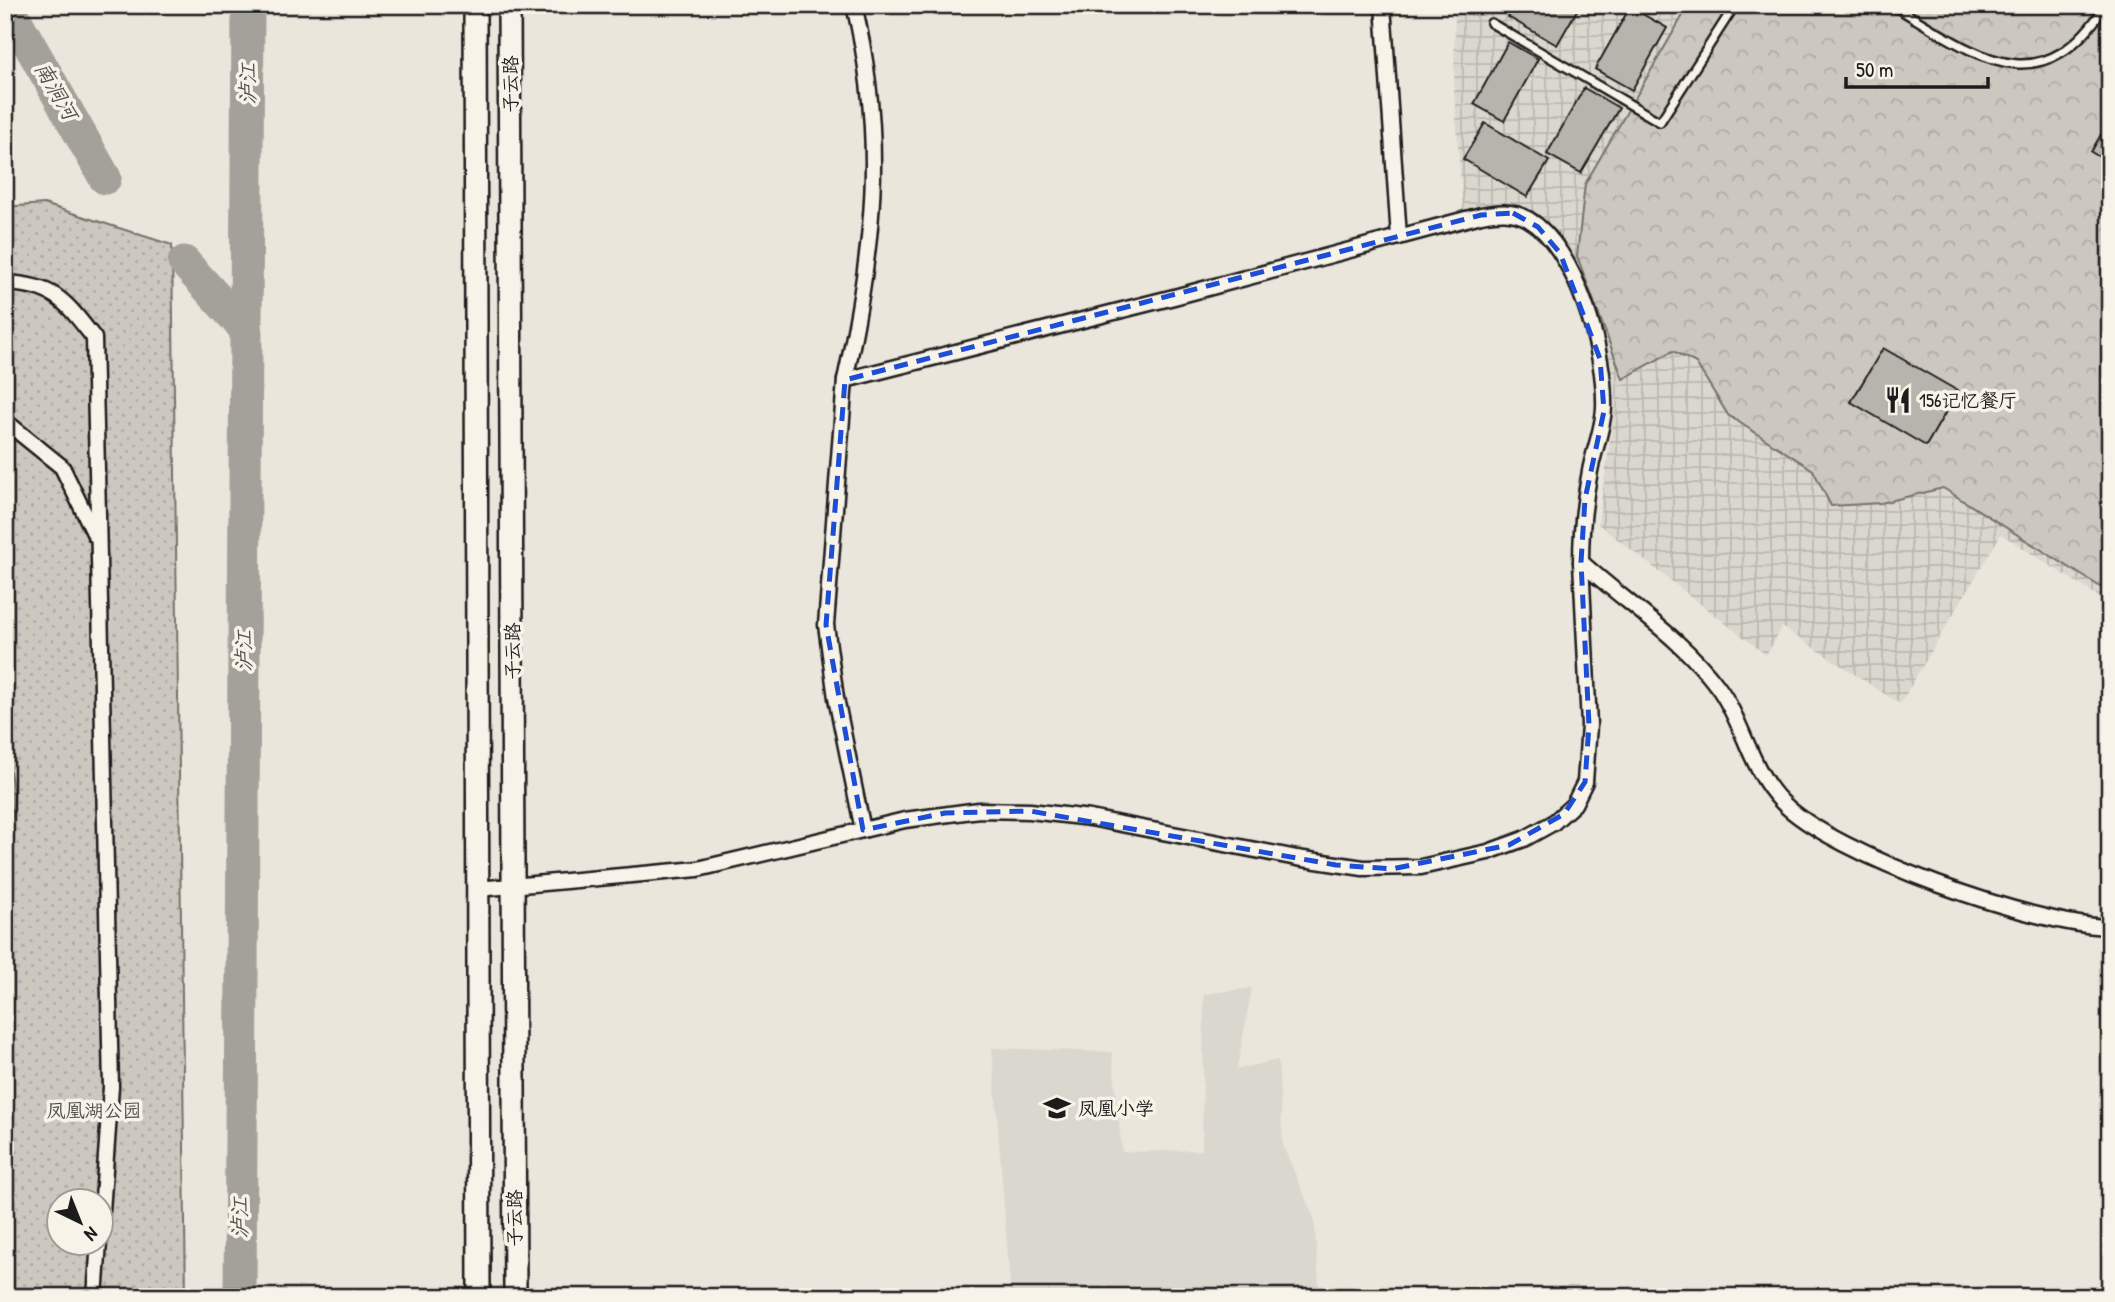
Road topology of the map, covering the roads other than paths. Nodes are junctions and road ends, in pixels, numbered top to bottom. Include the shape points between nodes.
1 (475, 5) edge
2 (509, 5) edge
3 (854, 5) edge
4 (1383, 5) edge
5 (1735, 5) edge
6 (1892, 5) edge
7 (2106, 5) edge
8 (1491, 23) dead end
9 (1399, 237) junction
10 (5, 283) edge
11 (845, 380) junction
12 (5, 421) edge
13 (97, 539) junction
14 (1581, 562) junction
15 (863, 830) junction
16 (513, 886) junction
17 (478, 889) junction
18 (2110, 926) edge
19 (104, 1186) edge
20 (98, 1256) edge
21 (95, 1297) edge
22 (479, 1297) edge
23 (514, 1297) edge

1 - 17 main road, 子云路
2 - 16 main road, 子云路
3 - 11 street via 871,92 875,164 867,265
4 - 9 street
5 - 8 lane via 1660,122
6 - 7 lane via 1982,57 2025,65 2070,46
9 - 11 street
9 - 14 street via 1481,215 1513,213 1538,227 1560,253 1593,331 1604,387 1602,422 1585,499
10 - 13 street via 35,284 65,302 94,338
11 - 15 street via 826,625
12 - 13 street via 62,467
13 - 19 street via 111,1087
14 - 15 street via 1589,725 1585,782 1564,814 1509,845 1452,861 1392,869 1336,865 1103,820 1030,811 945,813
14 - 18 street via 1705,671 1728,703 1765,780 1795,814 1859,850 1962,892 2062,920
15 - 16 street via 698,869
16 - 17 street
16 - 23 main road, 子云路
17 - 22 main road, 子云路
20 - 21 street

